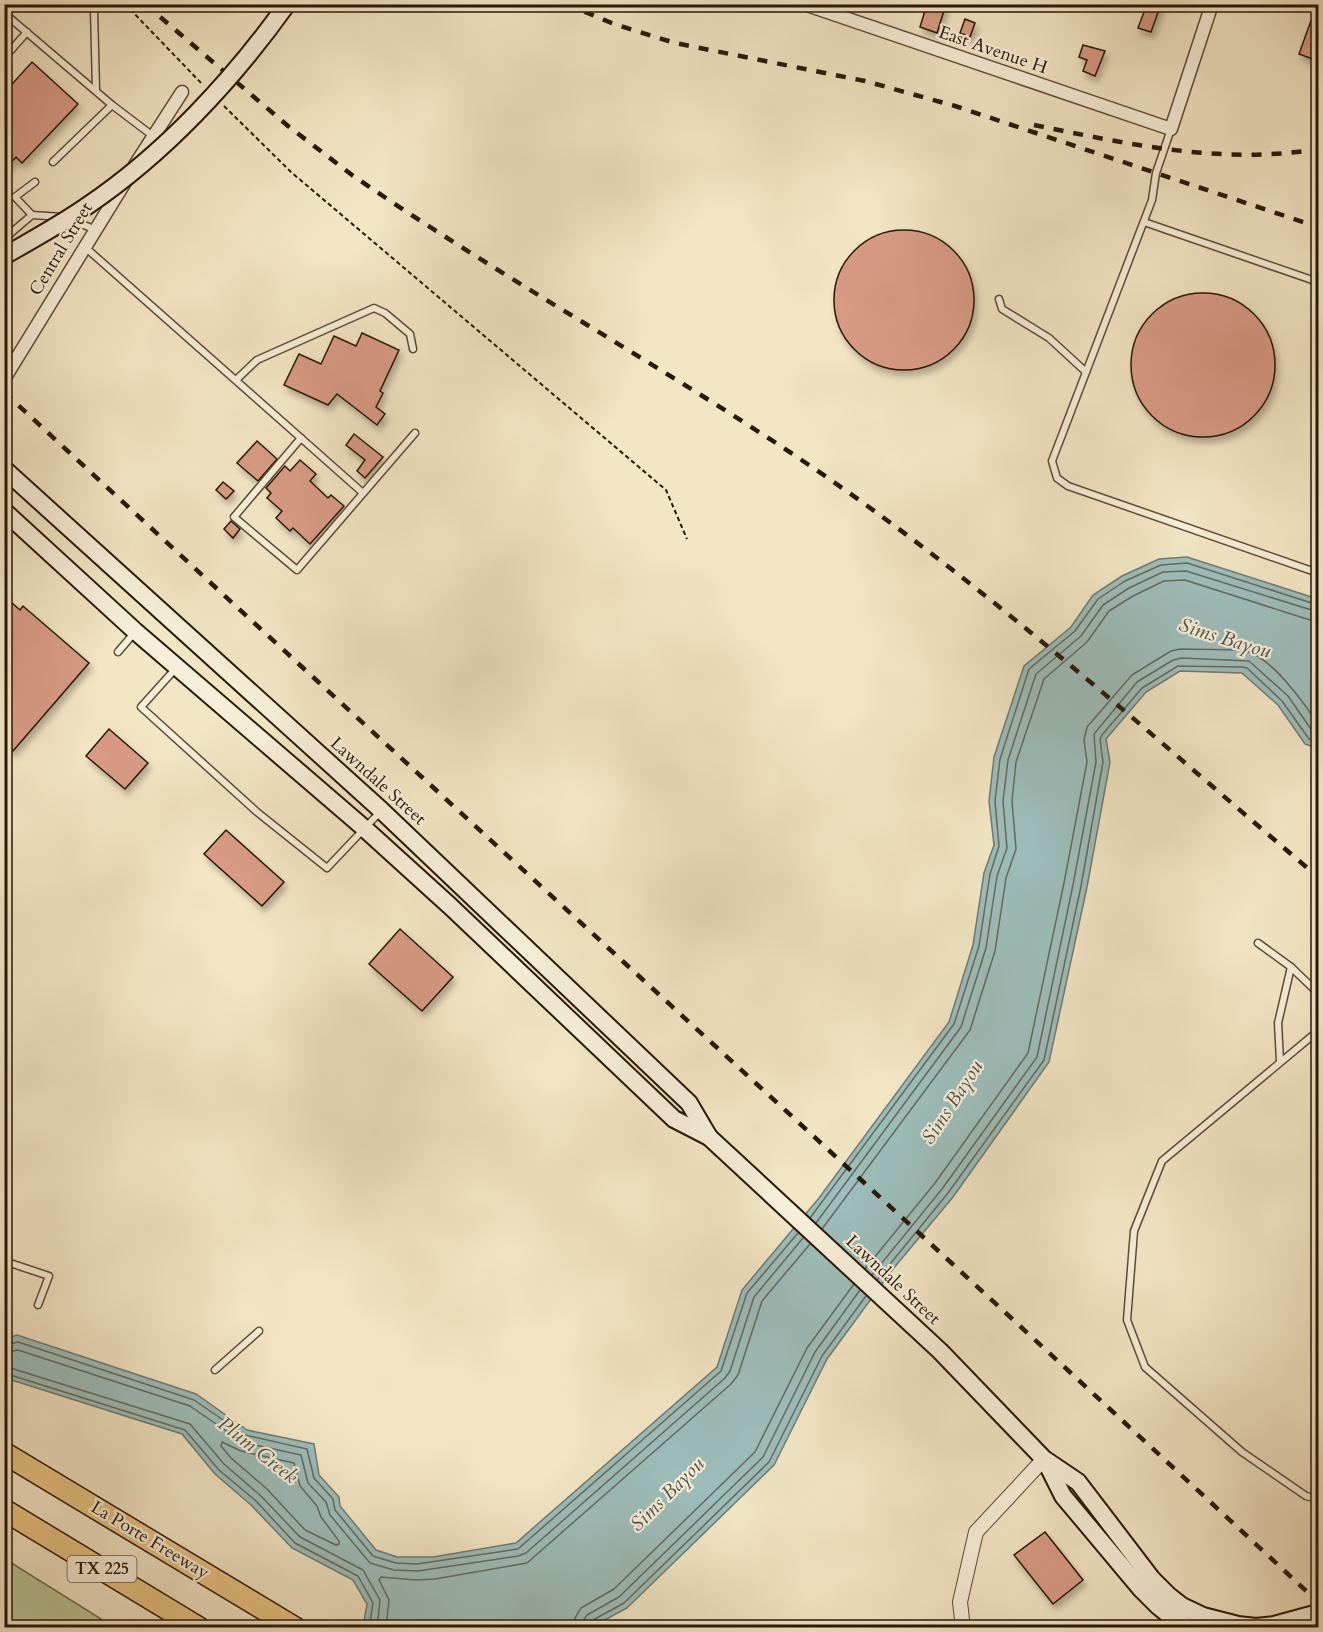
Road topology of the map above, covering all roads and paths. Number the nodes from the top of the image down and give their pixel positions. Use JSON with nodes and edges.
{"nodes":[{"id":1,"x":88,"y":4,"type":"edge"},
{"id":2,"x":125,"y":4,"type":"edge"},
{"id":3,"x":287,"y":4,"type":"edge"},
{"id":4,"x":804,"y":4,"type":"edge"},
{"id":5,"x":1212,"y":4,"type":"edge"},
{"id":6,"x":4,"y":13,"type":"edge"},
{"id":7,"x":27,"y":32,"type":"junction"},
{"id":8,"x":4,"y":58,"type":"edge"},
{"id":9,"x":208,"y":89,"type":"dead end"},
{"id":10,"x":96,"y":90,"type":"junction"},
{"id":11,"x":182,"y":92,"type":"dead end"},
{"id":12,"x":112,"y":105,"type":"junction"},
{"id":13,"x":224,"y":105,"type":"dead end"},
{"id":14,"x":1171,"y":129,"type":"junction"},
{"id":15,"x":153,"y":136,"type":"junction"},
{"id":16,"x":52,"y":162,"type":"dead end"},
{"id":17,"x":35,"y":182,"type":"dead end"},
{"id":18,"x":32,"y":215,"type":"junction"},
{"id":19,"x":1144,"y":222,"type":"junction"},
{"id":20,"x":96,"y":230,"type":"junction"},
{"id":21,"x":4,"y":241,"type":"edge"},
{"id":22,"x":85,"y":247,"type":"junction"},
{"id":23,"x":4,"y":256,"type":"edge"},
{"id":24,"x":1318,"y":282,"type":"edge"},
{"id":25,"x":999,"y":299,"type":"dead end"},
{"id":26,"x":413,"y":349,"type":"dead end"},
{"id":27,"x":1086,"y":372,"type":"junction"},
{"id":28,"x":4,"y":379,"type":"edge"},
{"id":29,"x":236,"y":380,"type":"junction"},
{"id":30,"x":415,"y":433,"type":"dead end"},
{"id":31,"x":301,"y":438,"type":"junction"},
{"id":32,"x":4,"y":469,"type":"edge"},
{"id":33,"x":363,"y":493,"type":"junction"},
{"id":34,"x":4,"y":511,"type":"edge"},
{"id":35,"x":687,"y":539,"type":"dead end"},
{"id":36,"x":1318,"y":573,"type":"edge"},
{"id":37,"x":135,"y":631,"type":"junction"},
{"id":38,"x":118,"y":652,"type":"dead end"},
{"id":39,"x":177,"y":666,"type":"junction"},
{"id":40,"x":381,"y":810,"type":"junction"},
{"id":41,"x":364,"y":828,"type":"junction"},
{"id":42,"x":1258,"y":943,"type":"dead end"},
{"id":43,"x":1291,"y":967,"type":"junction"},
{"id":44,"x":1318,"y":993,"type":"edge"},
{"id":45,"x":1318,"y":1031,"type":"edge"},
{"id":46,"x":1280,"y":1061,"type":"junction"},
{"id":47,"x":709,"y":1137,"type":"junction"},
{"id":48,"x":4,"y":1261,"type":"edge"},
{"id":49,"x":38,"y":1305,"type":"dead end"},
{"id":50,"x":259,"y":1331,"type":"dead end"},
{"id":51,"x":215,"y":1370,"type":"dead end"},
{"id":52,"x":4,"y":1453,"type":"edge"},
{"id":53,"x":1044,"y":1459,"type":"junction"},
{"id":54,"x":1318,"y":1499,"type":"edge"},
{"id":55,"x":4,"y":1510,"type":"edge"},
{"id":56,"x":1318,"y":1613,"type":"edge"},
{"id":57,"x":199,"y":1628,"type":"edge"},
{"id":58,"x":296,"y":1628,"type":"edge"},
{"id":59,"x":963,"y":1628,"type":"edge"},
{"id":60,"x":1191,"y":1628,"type":"edge"}],
"edges":[{"from":1,"to":10,"type":"lane"},
{"from":2,"to":9,"type":"path"},
{"from":3,"to":23,"type":"main road","name":"Central Street","bridge":true},
{"from":4,"to":14,"type":"street","name":"East Avenue H"},
{"from":5,"to":14,"type":"street"},
{"from":6,"to":7,"type":"lane"},
{"from":7,"to":8,"type":"lane"},
{"from":7,"to":10,"type":"lane"},
{"from":10,"to":12,"type":"lane"},
{"from":11,"to":15,"type":"street","name":"Central Street"},
{"from":12,"to":15,"type":"lane"},
{"from":12,"to":16,"type":"lane"},
{"from":13,"to":35,"type":"path"},
{"from":14,"to":19,"type":"lane"},
{"from":15,"to":20,"type":"street","name":"Central Street"},
{"from":17,"to":18,"type":"lane"},
{"from":18,"to":20,"type":"lane"},
{"from":18,"to":21,"type":"lane"},
{"from":19,"to":24,"type":"lane"},
{"from":19,"to":27,"type":"lane"},
{"from":20,"to":22,"type":"street","name":"Central Street"},
{"from":22,"to":28,"type":"street","name":"Central Street"},
{"from":22,"to":29,"type":"lane"},
{"from":25,"to":27,"type":"lane"},
{"from":26,"to":29,"type":"lane"},
{"from":27,"to":36,"type":"lane"},
{"from":29,"to":31,"type":"lane"},
{"from":30,"to":33,"type":"lane"},
{"from":31,"to":33,"type":"lane"},
{"from":31,"to":33,"type":"lane"},
{"from":32,"to":40,"type":"main road","name":"Lawndale Street"},
{"from":34,"to":37,"type":"main road","name":"Lawndale Street"},
{"from":37,"to":38,"type":"lane"},
{"from":37,"to":39,"type":"main road","name":"Lawndale Street"},
{"from":39,"to":41,"type":"main road","name":"Lawndale Street"},
{"from":39,"to":41,"type":"lane"},
{"from":40,"to":41,"type":"lane"},
{"from":40,"to":47,"type":"main road","name":"Lawndale Street"},
{"from":41,"to":47,"type":"main road","name":"Lawndale Street"},
{"from":42,"to":43,"type":"lane"},
{"from":43,"to":44,"type":"lane"},
{"from":43,"to":46,"type":"lane"},
{"from":45,"to":46,"type":"lane"},
{"from":46,"to":54,"type":"lane"},
{"from":47,"to":53,"type":"main road","name":"Lawndale Street"},
{"from":48,"to":49,"type":"lane"},
{"from":50,"to":51,"type":"lane"},
{"from":52,"to":58,"type":"highway","name":"La Porte Freeway","number":"TX 225"},
{"from":53,"to":56,"type":"main road","name":"Lawndale Street"},
{"from":53,"to":59,"type":"street"},
{"from":53,"to":60,"type":"main road","name":"Lawndale Street"},
{"from":55,"to":57,"type":"highway","number":"TX 225"}]}
